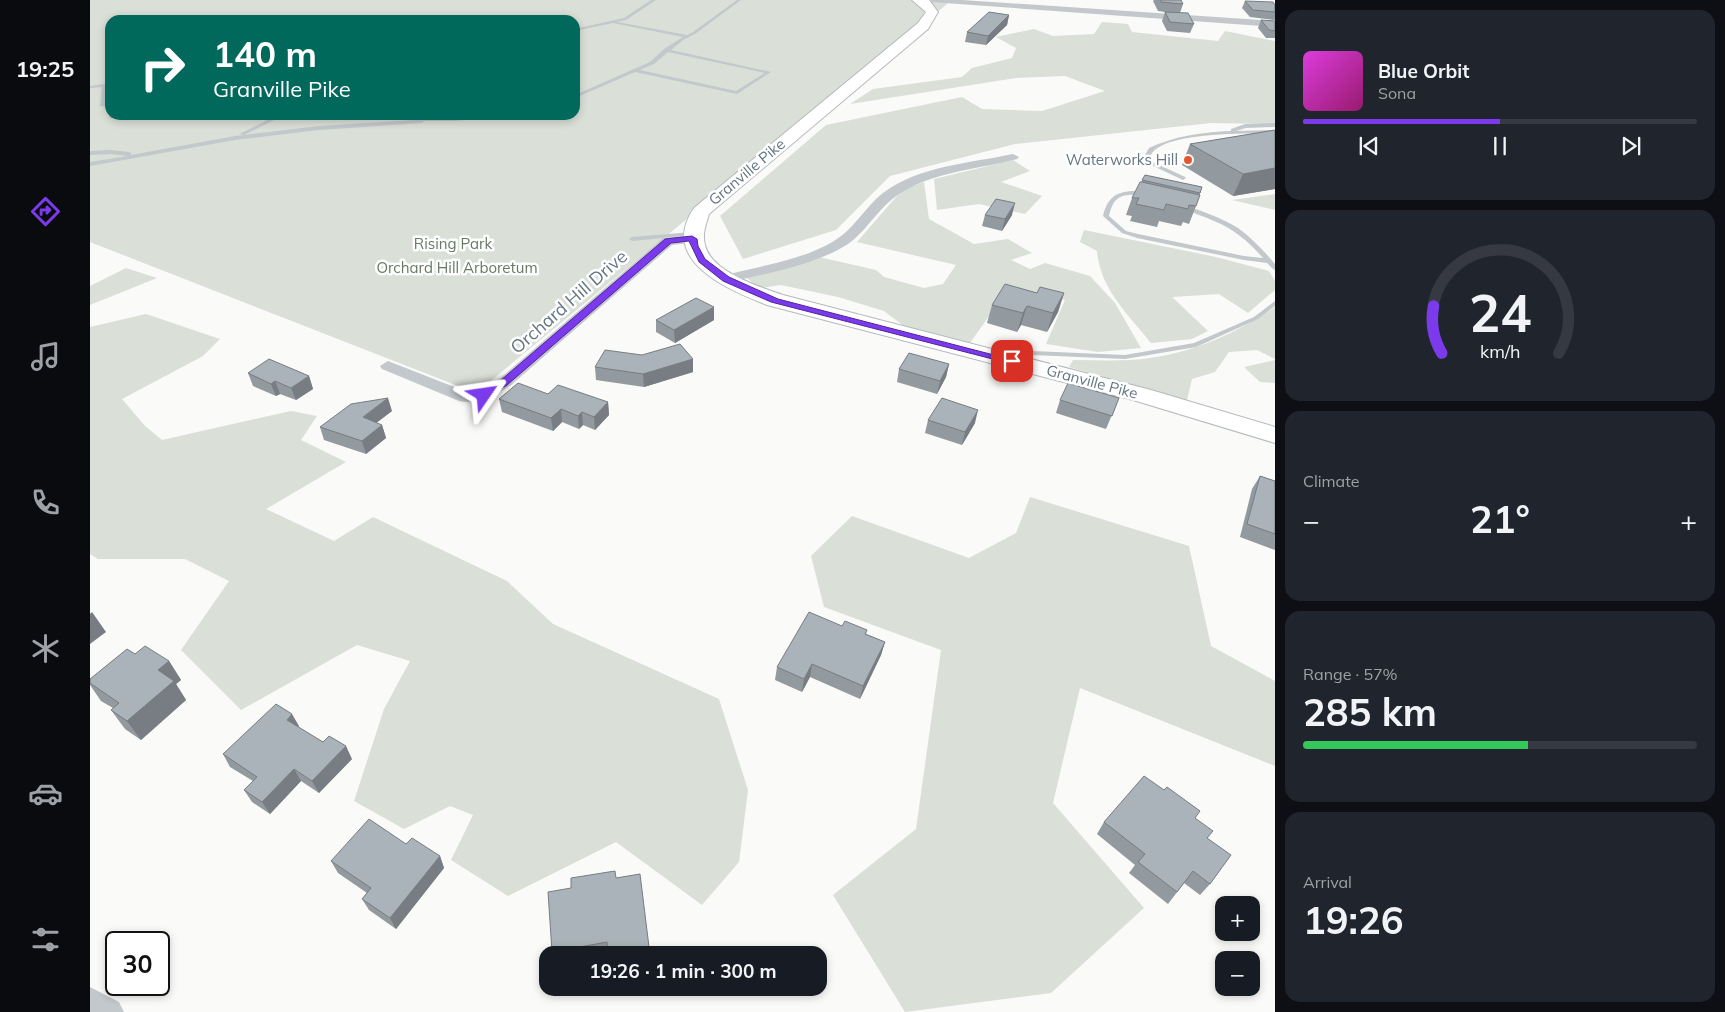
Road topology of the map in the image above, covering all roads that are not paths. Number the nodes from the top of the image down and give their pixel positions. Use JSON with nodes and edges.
{"nodes":[{"id":1,"x":654,"y":0,"type":"edge"},
{"id":2,"x":739,"y":0,"type":"edge"},
{"id":3,"x":918,"y":0,"type":"edge"},
{"id":4,"x":931,"y":0,"type":"edge"},
{"id":5,"x":1029,"y":0,"type":"edge"},
{"id":6,"x":1021,"y":7,"type":"junction"},
{"id":7,"x":615,"y":23,"type":"junction"},
{"id":8,"x":1275,"y":24,"type":"edge"},
{"id":9,"x":580,"y":29,"type":"edge"},
{"id":10,"x":687,"y":36,"type":"junction"},
{"id":11,"x":666,"y":50,"type":"junction"},
{"id":12,"x":637,"y":71,"type":"junction"},
{"id":13,"x":105,"y":85,"type":"edge"},
{"id":14,"x":90,"y":88,"type":"edge"},
{"id":15,"x":105,"y":94,"type":"edge"},
{"id":16,"x":580,"y":95,"type":"edge"},
{"id":17,"x":105,"y":105,"type":"edge"},
{"id":18,"x":272,"y":120,"type":"edge"},
{"id":19,"x":416,"y":120,"type":"edge"},
{"id":20,"x":444,"y":120,"type":"edge"},
{"id":21,"x":422,"y":121,"type":"junction"},
{"id":22,"x":1275,"y":125,"type":"edge"},
{"id":23,"x":1275,"y":132,"type":"edge"},
{"id":24,"x":1231,"y":133,"type":"junction"},
{"id":25,"x":235,"y":138,"type":"junction"},
{"id":26,"x":90,"y":154,"type":"edge"},
{"id":27,"x":134,"y":156,"type":"junction"},
{"id":28,"x":1013,"y":157,"type":"dead end"},
{"id":29,"x":90,"y":164,"type":"edge"},
{"id":30,"x":1183,"y":178,"type":"dead end"},
{"id":31,"x":1155,"y":196,"type":"edge"},
{"id":32,"x":1178,"y":204,"type":"edge"},
{"id":33,"x":692,"y":236,"type":"junction"},
{"id":34,"x":632,"y":240,"type":"dead end"},
{"id":35,"x":1269,"y":261,"type":"junction"},
{"id":36,"x":1275,"y":268,"type":"edge"},
{"id":37,"x":726,"y":279,"type":"junction"},
{"id":38,"x":1275,"y":303,"type":"edge"},
{"id":39,"x":993,"y":356,"type":"junction"},
{"id":40,"x":388,"y":366,"type":"dead end"},
{"id":41,"x":1275,"y":435,"type":"edge"},
{"id":42,"x":90,"y":1002,"type":"edge"},
{"id":43,"x":109,"y":1012,"type":"edge"}],
"edges":[{"from":1,"to":7,"type":"lane"},
{"from":2,"to":10,"type":"lane"},
{"from":3,"to":33,"type":"highway","name":"Granville Pike"},
{"from":4,"to":6,"type":"street"},
{"from":5,"to":6,"type":"street"},
{"from":6,"to":8,"type":"street"},
{"from":7,"to":9,"type":"lane"},
{"from":7,"to":10,"type":"lane"},
{"from":10,"to":11,"type":"lane"},
{"from":11,"to":12,"type":"lane"},
{"from":11,"to":12,"type":"lane"},
{"from":12,"to":16,"type":"lane"},
{"from":13,"to":14,"type":"lane"},
{"from":15,"to":17,"type":"lane"},
{"from":18,"to":25,"type":"lane"},
{"from":19,"to":21,"type":"lane"},
{"from":20,"to":21,"type":"lane"},
{"from":21,"to":25,"type":"lane"},
{"from":22,"to":24,"type":"lane"},
{"from":23,"to":24,"type":"lane"},
{"from":24,"to":30,"type":"lane"},
{"from":25,"to":27,"type":"lane"},
{"from":26,"to":27,"type":"lane"},
{"from":27,"to":29,"type":"lane"},
{"from":28,"to":37,"type":"street"},
{"from":31,"to":35,"type":"lane"},
{"from":32,"to":35,"type":"lane"},
{"from":33,"to":34,"type":"lane"},
{"from":33,"to":37,"type":"highway","name":"Granville Pike"},
{"from":33,"to":40,"type":"street","name":"Orchard Hill Drive"},
{"from":35,"to":36,"type":"lane"},
{"from":37,"to":39,"type":"highway","name":"Granville Pike"},
{"from":38,"to":39,"type":"lane"},
{"from":39,"to":41,"type":"highway","name":"Granville Pike"},
{"from":42,"to":43,"type":"street"}]}
